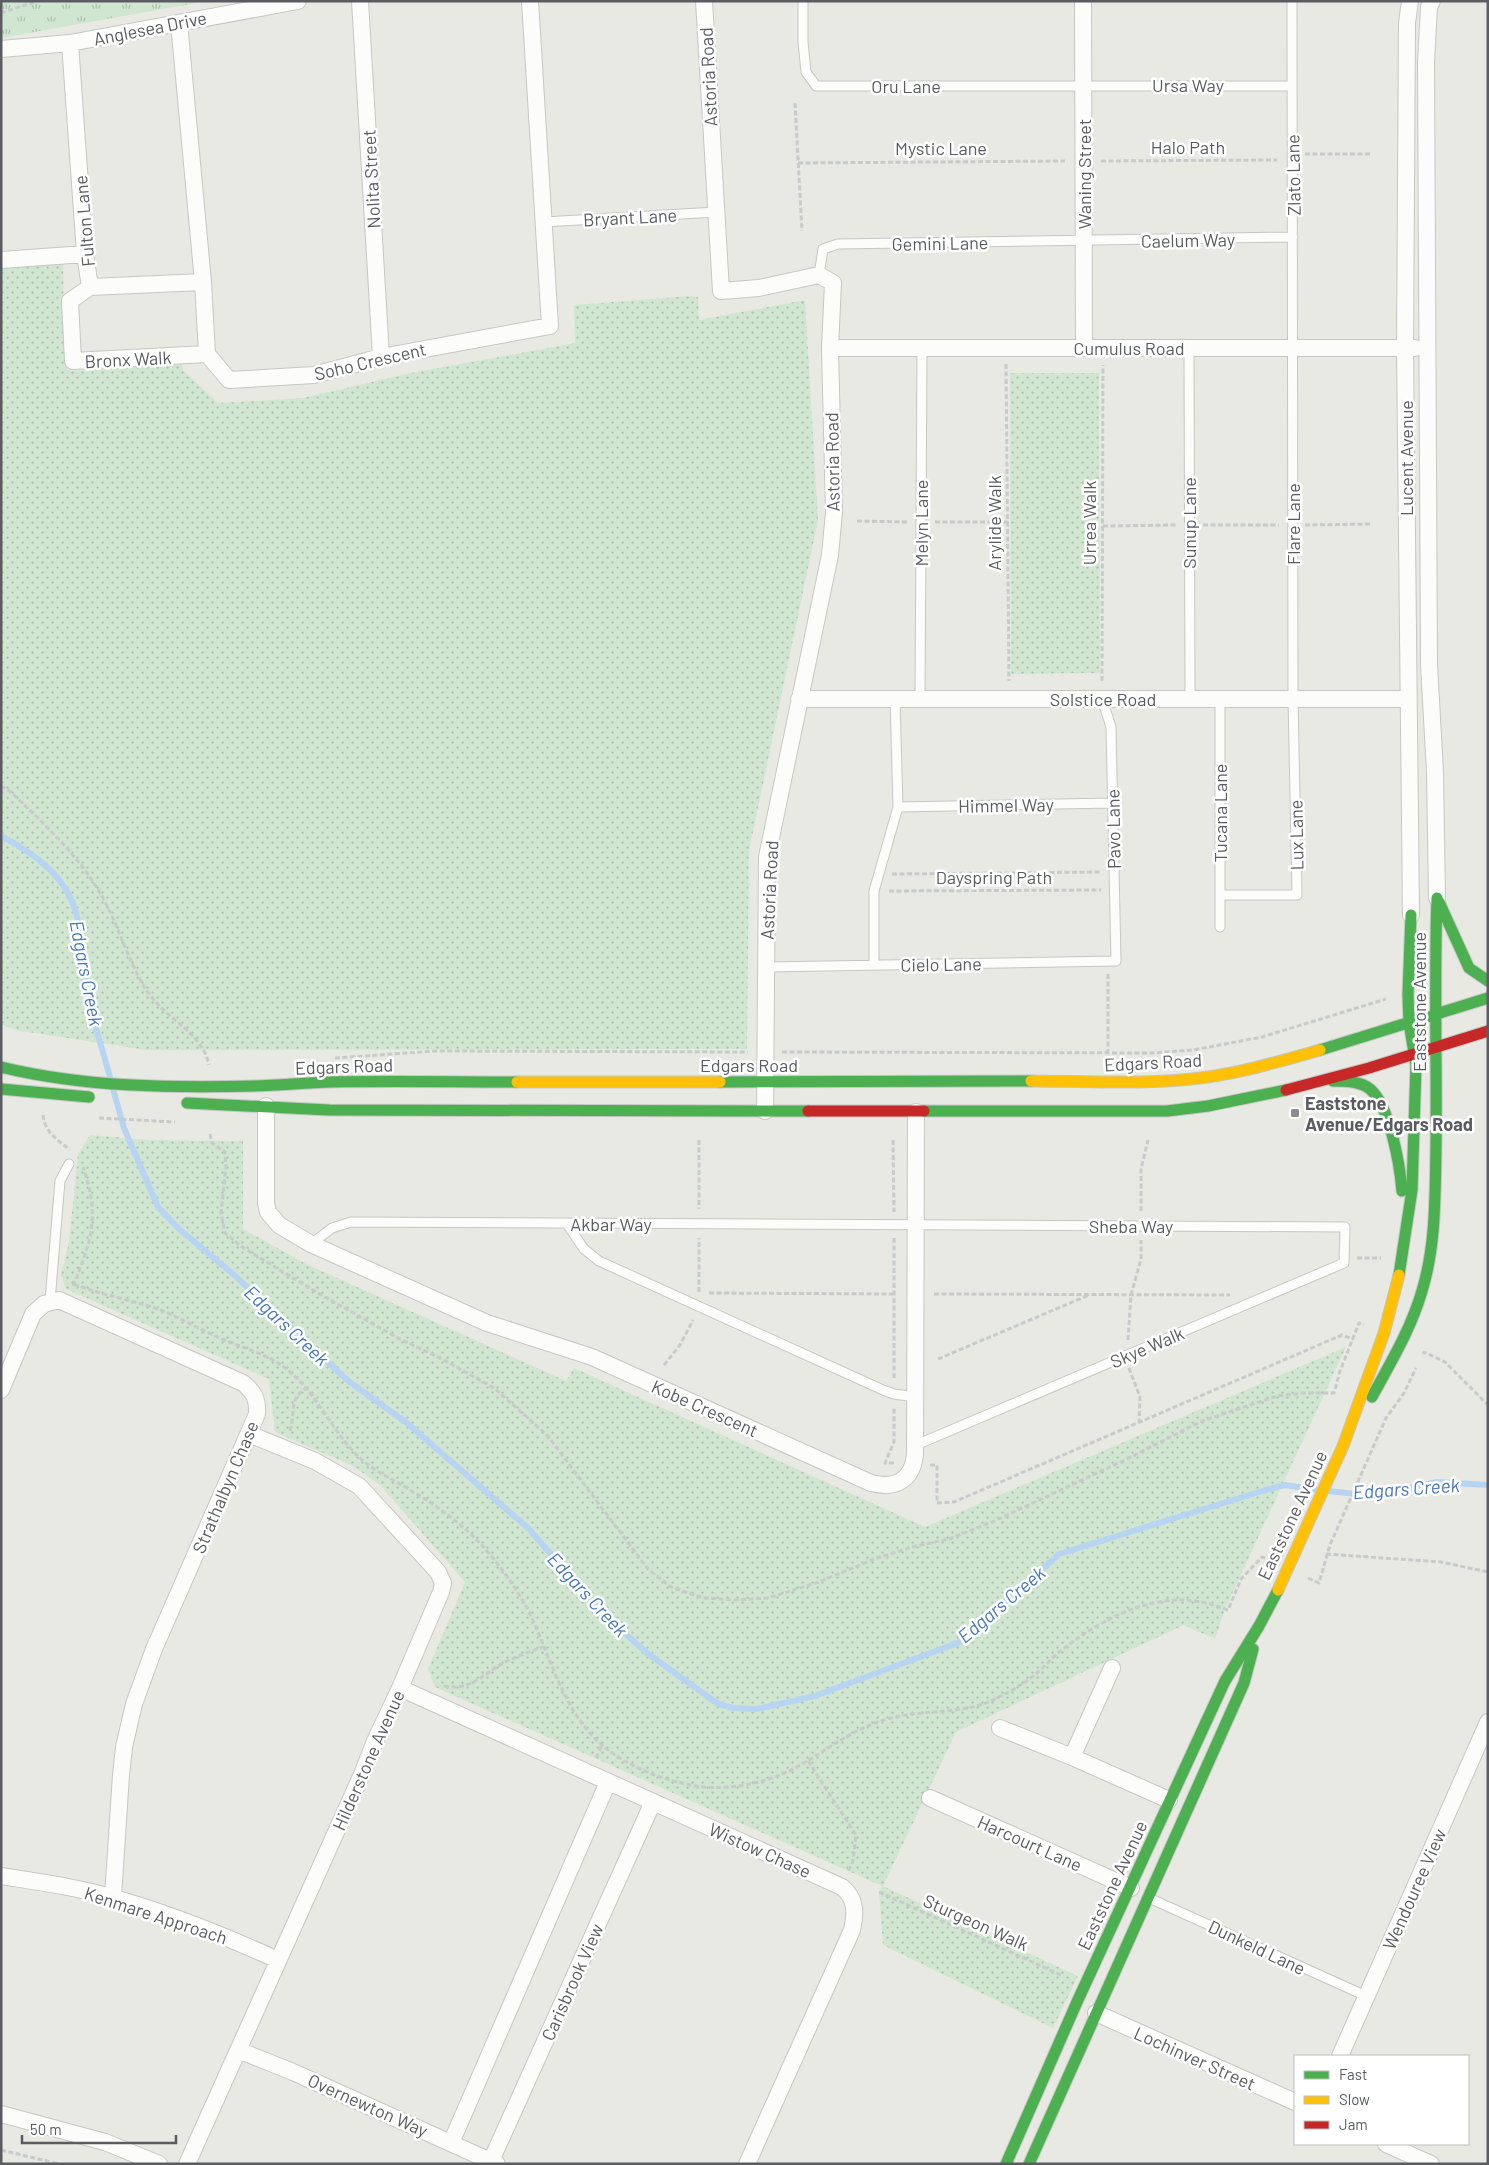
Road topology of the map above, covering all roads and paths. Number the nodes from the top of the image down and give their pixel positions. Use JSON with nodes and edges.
{"nodes":[{"id":1,"x":38,"y":1,"type":"edge"},
{"id":2,"x":298,"y":1,"type":"edge"},
{"id":3,"x":360,"y":1,"type":"edge"},
{"id":4,"x":530,"y":1,"type":"edge"},
{"id":5,"x":704,"y":1,"type":"edge"},
{"id":6,"x":803,"y":1,"type":"edge"},
{"id":7,"x":1083,"y":1,"type":"edge"},
{"id":8,"x":1292,"y":1,"type":"edge"},
{"id":9,"x":1410,"y":1,"type":"edge"},
{"id":10,"x":1432,"y":1,"type":"edge"},
{"id":11,"x":1,"y":13,"type":"edge"},
{"id":12,"x":179,"y":23,"type":"junction"},
{"id":13,"x":70,"y":43,"type":"junction"},
{"id":14,"x":1,"y":49,"type":"edge"},
{"id":15,"x":1083,"y":85,"type":"junction"},
{"id":16,"x":1292,"y":86,"type":"junction"},
{"id":17,"x":795,"y":103,"type":"dead end"},
{"id":18,"x":1370,"y":154,"type":"dead end"},
{"id":19,"x":1292,"y":160,"type":"junction"},
{"id":20,"x":1083,"y":161,"type":"junction"},
{"id":21,"x":798,"y":163,"type":"junction"},
{"id":22,"x":716,"y":212,"type":"junction"},
{"id":23,"x":544,"y":222,"type":"junction"},
{"id":24,"x":802,"y":231,"type":"dead end"},
{"id":25,"x":1293,"y":237,"type":"junction"},
{"id":26,"x":1084,"y":242,"type":"junction"},
{"id":27,"x":85,"y":254,"type":"junction"},
{"id":28,"x":1,"y":260,"type":"edge"},
{"id":29,"x":819,"y":275,"type":"junction"},
{"id":30,"x":203,"y":282,"type":"junction"},
{"id":31,"x":90,"y":287,"type":"junction"},
{"id":32,"x":830,"y":348,"type":"junction"},
{"id":33,"x":922,"y":348,"type":"junction"},
{"id":34,"x":1006,"y":348,"type":"junction"},
{"id":35,"x":1084,"y":348,"type":"junction"},
{"id":36,"x":1103,"y":348,"type":"junction"},
{"id":37,"x":1189,"y":348,"type":"junction"},
{"id":38,"x":1294,"y":348,"type":"junction"},
{"id":39,"x":1405,"y":348,"type":"junction"},
{"id":40,"x":1428,"y":348,"type":"junction"},
{"id":41,"x":207,"y":354,"type":"junction"},
{"id":42,"x":381,"y":357,"type":"junction"},
{"id":43,"x":857,"y":521,"type":"dead end"},
{"id":44,"x":921,"y":522,"type":"junction"},
{"id":45,"x":1008,"y":522,"type":"junction"},
{"id":46,"x":1372,"y":524,"type":"dead end"},
{"id":47,"x":1189,"y":525,"type":"junction"},
{"id":48,"x":1103,"y":526,"type":"junction"},
{"id":49,"x":1293,"y":526,"type":"junction"},
{"id":50,"x":800,"y":699,"type":"junction"},
{"id":51,"x":895,"y":699,"type":"junction"},
{"id":52,"x":920,"y":699,"type":"junction"},
{"id":53,"x":1009,"y":699,"type":"junction"},
{"id":54,"x":1102,"y":699,"type":"junction"},
{"id":55,"x":1190,"y":699,"type":"junction"},
{"id":56,"x":1220,"y":699,"type":"junction"},
{"id":57,"x":1293,"y":699,"type":"junction"},
{"id":58,"x":1408,"y":699,"type":"junction"},
{"id":59,"x":1,"y":786,"type":"edge"},
{"id":60,"x":1113,"y":803,"type":"junction"},
{"id":61,"x":898,"y":807,"type":"junction"},
{"id":62,"x":1114,"y":872,"type":"junction"},
{"id":63,"x":879,"y":874,"type":"junction"},
{"id":64,"x":1114,"y":890,"type":"junction"},
{"id":65,"x":874,"y":891,"type":"junction"},
{"id":66,"x":1220,"y":895,"type":"junction"},
{"id":67,"x":1437,"y":898,"type":"junction"},
{"id":68,"x":1411,"y":915,"type":"joint"},
{"id":69,"x":1220,"y":927,"type":"dead end"},
{"id":70,"x":1112,"y":961,"type":"junction"},
{"id":71,"x":874,"y":965,"type":"junction"},
{"id":72,"x":766,"y":966,"type":"junction"},
{"id":73,"x":1488,"y":981,"type":"edge"},
{"id":74,"x":1408,"y":994,"type":"junction"},
{"id":75,"x":1488,"y":998,"type":"edge"},
{"id":76,"x":1434,"y":1016,"type":"junction"},
{"id":77,"x":1409,"y":1022,"type":"junction"},
{"id":78,"x":1488,"y":1031,"type":"edge"},
{"id":79,"x":766,"y":1046,"type":"junction"},
{"id":80,"x":1437,"y":1047,"type":"junction"},
{"id":81,"x":1108,"y":1053,"type":"junction"},
{"id":82,"x":1415,"y":1055,"type":"junction"},
{"id":83,"x":327,"y":1058,"type":"dead end"},
{"id":84,"x":1,"y":1067,"type":"edge"},
{"id":85,"x":201,"y":1067,"type":"dead end"},
{"id":86,"x":1323,"y":1081,"type":"junction"},
{"id":87,"x":765,"y":1082,"type":"junction"},
{"id":88,"x":1,"y":1088,"type":"edge"},
{"id":89,"x":96,"y":1097,"type":"dead end"},
{"id":90,"x":173,"y":1102,"type":"dead end"},
{"id":91,"x":266,"y":1106,"type":"junction"},
{"id":92,"x":765,"y":1111,"type":"junction"},
{"id":93,"x":916,"y":1112,"type":"junction"},
{"id":94,"x":43,"y":1115,"type":"dead end"},
{"id":95,"x":94,"y":1117,"type":"dead end"},
{"id":96,"x":181,"y":1123,"type":"dead end"},
{"id":97,"x":1148,"y":1140,"type":"dead end"},
{"id":98,"x":73,"y":1153,"type":"dead end"},
{"id":99,"x":81,"y":1163,"type":"dead end"},
{"id":100,"x":69,"y":1164,"type":"dead end"},
{"id":101,"x":567,"y":1224,"type":"junction"},
{"id":102,"x":917,"y":1224,"type":"junction"},
{"id":103,"x":1141,"y":1226,"type":"junction"},
{"id":104,"x":1406,"y":1242,"type":"junction"},
{"id":105,"x":311,"y":1244,"type":"junction"},
{"id":106,"x":1344,"y":1258,"type":"junction"},
{"id":107,"x":1381,"y":1258,"type":"dead end"},
{"id":108,"x":1092,"y":1294,"type":"dead end"},
{"id":109,"x":50,"y":1301,"type":"junction"},
{"id":110,"x":699,"y":1306,"type":"junction"},
{"id":111,"x":1353,"y":1339,"type":"dead end"},
{"id":112,"x":1128,"y":1355,"type":"junction"},
{"id":113,"x":1421,"y":1358,"type":"dead end"},
{"id":114,"x":938,"y":1359,"type":"dead end"},
{"id":115,"x":664,"y":1365,"type":"dead end"},
{"id":116,"x":1417,"y":1365,"type":"dead end"},
{"id":117,"x":306,"y":1388,"type":"junction"},
{"id":118,"x":1,"y":1390,"type":"edge"},
{"id":119,"x":1334,"y":1393,"type":"dead end"},
{"id":120,"x":916,"y":1397,"type":"junction"},
{"id":121,"x":1488,"y":1405,"type":"edge"},
{"id":122,"x":1139,"y":1423,"type":"dead end"},
{"id":123,"x":249,"y":1434,"type":"junction"},
{"id":124,"x":916,"y":1445,"type":"junction"},
{"id":125,"x":1343,"y":1446,"type":"junction"},
{"id":126,"x":283,"y":1449,"type":"junction"},
{"id":127,"x":1326,"y":1554,"type":"junction"},
{"id":128,"x":1288,"y":1569,"type":"junction"},
{"id":129,"x":1488,"y":1572,"type":"edge"},
{"id":130,"x":1260,"y":1626,"type":"junction"},
{"id":131,"x":543,"y":1647,"type":"junction"},
{"id":132,"x":1112,"y":1668,"type":"dead end"},
{"id":133,"x":400,"y":1688,"type":"junction"},
{"id":134,"x":425,"y":1700,"type":"junction"},
{"id":135,"x":1488,"y":1722,"type":"edge"},
{"id":136,"x":1000,"y":1728,"type":"dead end"},
{"id":137,"x":1072,"y":1757,"type":"junction"},
{"id":138,"x":808,"y":1761,"type":"junction"},
{"id":139,"x":608,"y":1782,"type":"junction"},
{"id":140,"x":930,"y":1798,"type":"dead end"},
{"id":141,"x":1169,"y":1800,"type":"junction"},
{"id":142,"x":652,"y":1802,"type":"junction"},
{"id":143,"x":1,"y":1876,"type":"edge"},
{"id":144,"x":842,"y":1887,"type":"junction"},
{"id":145,"x":1131,"y":1888,"type":"junction"},
{"id":146,"x":879,"y":1892,"type":"dead end"},
{"id":147,"x":113,"y":1897,"type":"junction"},
{"id":148,"x":1149,"y":1898,"type":"junction"},
{"id":149,"x":278,"y":1960,"type":"junction"},
{"id":150,"x":1063,"y":1976,"type":"dead end"},
{"id":151,"x":1366,"y":1996,"type":"junction"},
{"id":152,"x":1077,"y":2002,"type":"junction"},
{"id":153,"x":1096,"y":2012,"type":"junction"},
{"id":154,"x":238,"y":2050,"type":"junction"},
{"id":155,"x":1340,"y":2055,"type":"edge"},
{"id":156,"x":1294,"y":2102,"type":"edge"},
{"id":157,"x":1,"y":2114,"type":"edge"},
{"id":158,"x":451,"y":2143,"type":"junction"},
{"id":159,"x":1388,"y":2145,"type":"edge"},
{"id":160,"x":1,"y":2150,"type":"edge"},
{"id":161,"x":472,"y":2159,"type":"edge"},
{"id":162,"x":494,"y":2162,"type":"edge"},
{"id":163,"x":58,"y":2164,"type":"edge"},
{"id":164,"x":159,"y":2164,"type":"edge"},
{"id":165,"x":187,"y":2164,"type":"edge"},
{"id":166,"x":747,"y":2164,"type":"edge"},
{"id":167,"x":1006,"y":2164,"type":"edge"},
{"id":168,"x":1029,"y":2164,"type":"edge"},
{"id":169,"x":1431,"y":2164,"type":"edge"}],
"edges":[{"from":1,"to":11,"type":"path"},
{"from":2,"to":12,"type":"street","name":"Anglesea Drive"},
{"from":3,"to":42,"type":"street","name":"Nolita Street"},
{"from":4,"to":23,"type":"street","name":"Soho Crescent"},
{"from":5,"to":22,"type":"street","name":"Astoria Road"},
{"from":6,"to":15,"type":"lane","name":"Oru Lane"},
{"from":7,"to":15,"type":"street","name":"Waning Street"},
{"from":8,"to":16,"type":"lane","name":"Zlato Lane"},
{"from":9,"to":39,"type":"street","name":"Lucent Avenue"},
{"from":10,"to":40,"type":"street","name":"Lucent Avenue"},
{"from":12,"to":13,"type":"street","name":"Anglesea Drive"},
{"from":12,"to":30,"type":"street"},
{"from":13,"to":14,"type":"street","name":"Anglesea Drive"},
{"from":13,"to":27,"type":"street","name":"Fulton Lane"},
{"from":15,"to":16,"type":"lane","name":"Ursa Way"},
{"from":15,"to":20,"type":"street","name":"Waning Street"},
{"from":16,"to":19,"type":"lane","name":"Zlato Lane"},
{"from":17,"to":21,"type":"path"},
{"from":18,"to":19,"type":"path","name":"Halo Path"},
{"from":19,"to":20,"type":"path","name":"Halo Path"},
{"from":19,"to":25,"type":"lane","name":"Zlato Lane"},
{"from":20,"to":21,"type":"path","name":"Mystic Lane"},
{"from":20,"to":26,"type":"street","name":"Waning Street"},
{"from":21,"to":24,"type":"path"},
{"from":22,"to":23,"type":"lane","name":"Bryant Lane"},
{"from":22,"to":29,"type":"street","name":"Astoria Road"},
{"from":23,"to":42,"type":"street","name":"Soho Crescent"},
{"from":25,"to":26,"type":"lane","name":"Caelum Way"},
{"from":25,"to":38,"type":"lane","name":"Zlato Lane"},
{"from":26,"to":29,"type":"lane","name":"Gemini Lane"},
{"from":26,"to":35,"type":"street","name":"Waning Street"},
{"from":27,"to":28,"type":"street"},
{"from":27,"to":31,"type":"street","name":"Fulton Lane"},
{"from":29,"to":32,"type":"street","name":"Astoria Road"},
{"from":30,"to":31,"type":"street","name":"Fulton Lane"},
{"from":30,"to":41,"type":"street"},
{"from":31,"to":41,"type":"street","name":"Bronx Walk"},
{"from":32,"to":33,"type":"street","name":"Cumulus Road"},
{"from":32,"to":50,"type":"street","name":"Astoria Road"},
{"from":33,"to":34,"type":"street","name":"Cumulus Road"},
{"from":33,"to":44,"type":"lane","name":"Melyn Lane"},
{"from":34,"to":35,"type":"street","name":"Cumulus Road"},
{"from":34,"to":45,"type":"path","name":"Arylide Walk"},
{"from":35,"to":36,"type":"street","name":"Cumulus Road"},
{"from":36,"to":37,"type":"street","name":"Cumulus Road"},
{"from":36,"to":48,"type":"path","name":"Urrea Walk"},
{"from":37,"to":38,"type":"street","name":"Cumulus Road"},
{"from":37,"to":47,"type":"lane","name":"Sunup Lane"},
{"from":38,"to":39,"type":"street","name":"Cumulus Road"},
{"from":38,"to":49,"type":"lane","name":"Flare Lane"},
{"from":39,"to":40,"type":"street","name":"Cumulus Road"},
{"from":39,"to":58,"type":"street","name":"Lucent Avenue"},
{"from":40,"to":67,"type":"street","name":"Lucent Avenue"},
{"from":41,"to":42,"type":"street","name":"Soho Crescent"},
{"from":43,"to":44,"type":"path"},
{"from":44,"to":45,"type":"path"},
{"from":44,"to":52,"type":"lane","name":"Melyn Lane"},
{"from":45,"to":53,"type":"path","name":"Arylide Walk"},
{"from":46,"to":49,"type":"path"},
{"from":47,"to":48,"type":"path"},
{"from":47,"to":49,"type":"path"},
{"from":47,"to":55,"type":"lane","name":"Sunup Lane"},
{"from":48,"to":54,"type":"path","name":"Urrea Walk"},
{"from":49,"to":57,"type":"lane","name":"Flare Lane"},
{"from":50,"to":51,"type":"street","name":"Solstice Road"},
{"from":50,"to":72,"type":"street","name":"Astoria Road"},
{"from":51,"to":52,"type":"street","name":"Solstice Road"},
{"from":51,"to":61,"type":"lane"},
{"from":52,"to":53,"type":"street","name":"Solstice Road"},
{"from":53,"to":54,"type":"street","name":"Solstice Road"},
{"from":54,"to":55,"type":"street","name":"Solstice Road"},
{"from":54,"to":60,"type":"lane","name":"Pavo Lane"},
{"from":55,"to":56,"type":"street","name":"Solstice Road"},
{"from":56,"to":57,"type":"street","name":"Solstice Road"},
{"from":56,"to":66,"type":"lane","name":"Tucana Lane"},
{"from":57,"to":58,"type":"street","name":"Solstice Road"},
{"from":57,"to":66,"type":"lane","name":"Lux Lane"},
{"from":58,"to":68,"type":"street","name":"Lucent Avenue"},
{"from":59,"to":85,"type":"path"},
{"from":60,"to":61,"type":"lane","name":"Himmel Way"},
{"from":60,"to":62,"type":"lane","name":"Pavo Lane"},
{"from":61,"to":63,"type":"lane"},
{"from":62,"to":63,"type":"path","name":"Dayspring Path"},
{"from":62,"to":64,"type":"lane","name":"Pavo Lane"},
{"from":63,"to":65,"type":"lane"},
{"from":64,"to":65,"type":"path","name":"Dayspring Path"},
{"from":64,"to":70,"type":"lane","name":"Pavo Lane"},
{"from":65,"to":71,"type":"lane"},
{"from":66,"to":69,"type":"lane","name":"Tucana Lane"},
{"from":67,"to":73,"type":"main road"},
{"from":67,"to":76,"type":"main road","name":"Eaststone Avenue"},
{"from":68,"to":74,"type":"main road","name":"Eaststone Avenue"},
{"from":70,"to":71,"type":"lane","name":"Cielo Lane"},
{"from":70,"to":81,"type":"path"},
{"from":71,"to":72,"type":"lane","name":"Cielo Lane"},
{"from":72,"to":79,"type":"street","name":"Astoria Road"},
{"from":74,"to":77,"type":"main road","name":"Eaststone Avenue"},
{"from":74,"to":81,"type":"path"},
{"from":75,"to":76,"type":"main road","name":"Edgars Road"},
{"from":76,"to":77,"type":"main road","name":"Edgars Road"},
{"from":76,"to":80,"type":"main road","name":"Eaststone Avenue"},
{"from":77,"to":82,"type":"main road","name":"Eaststone Avenue"},
{"from":77,"to":87,"type":"main road","name":"Edgars Road"},
{"from":78,"to":80,"type":"main road"},
{"from":79,"to":81,"type":"path"},
{"from":79,"to":83,"type":"path"},
{"from":79,"to":87,"type":"street","name":"Astoria Road"},
{"from":80,"to":82,"type":"main road"},
{"from":80,"to":125,"type":"main road","name":"Eaststone Avenue"},
{"from":82,"to":86,"type":"main road"},
{"from":82,"to":104,"type":"main road","name":"Eaststone Avenue"},
{"from":84,"to":87,"type":"main road","name":"Edgars Road"},
{"from":86,"to":93,"type":"main road"},
{"from":86,"to":104,"type":"main road"},
{"from":87,"to":92,"type":"street","name":"Astoria Road"},
{"from":88,"to":89,"type":"main road"},
{"from":90,"to":91,"type":"main road"},
{"from":91,"to":92,"type":"main road"},
{"from":91,"to":105,"type":"street","name":"Kobe Crescent"},
{"from":92,"to":93,"type":"main road"},
{"from":93,"to":102,"type":"street","name":"Kobe Crescent"},
{"from":94,"to":98,"type":"path"},
{"from":95,"to":96,"type":"path"},
{"from":97,"to":103,"type":"path"},
{"from":99,"to":117,"type":"path"},
{"from":100,"to":109,"type":"lane"},
{"from":101,"to":102,"type":"lane","name":"Akbar Way"},
{"from":101,"to":105,"type":"lane","name":"Akbar Way"},
{"from":101,"to":110,"type":"lane"},
{"from":102,"to":103,"type":"lane","name":"Sheba Way"},
{"from":102,"to":120,"type":"street","name":"Kobe Crescent"},
{"from":103,"to":106,"type":"lane","name":"Sheba Way"},
{"from":103,"to":112,"type":"path"},
{"from":104,"to":125,"type":"main road","name":"Eaststone Avenue"},
{"from":105,"to":124,"type":"street","name":"Kobe Crescent"},
{"from":106,"to":107,"type":"path"},
{"from":106,"to":112,"type":"lane","name":"Skye Walk"},
{"from":108,"to":114,"type":"path"},
{"from":109,"to":118,"type":"street"},
{"from":109,"to":123,"type":"street","name":"Strathalbyn Chase"},
{"from":110,"to":115,"type":"path"},
{"from":110,"to":120,"type":"lane"},
{"from":111,"to":119,"type":"path"},
{"from":112,"to":122,"type":"path"},
{"from":112,"to":124,"type":"lane","name":"Skye Walk"},
{"from":113,"to":121,"type":"path"},
{"from":116,"to":127,"type":"path"},
{"from":117,"to":126,"type":"path"},
{"from":117,"to":131,"type":"path"},
{"from":120,"to":124,"type":"street","name":"Kobe Crescent"},
{"from":123,"to":126,"type":"street","name":"Hilderstone Avenue"},
{"from":123,"to":147,"type":"street","name":"Strathalbyn Chase"},
{"from":125,"to":128,"type":"main road","name":"Eaststone Avenue"},
{"from":126,"to":133,"type":"street","name":"Hilderstone Avenue"},
{"from":127,"to":128,"type":"path"},
{"from":127,"to":129,"type":"path"},
{"from":128,"to":130,"type":"main road","name":"Eaststone Avenue"},
{"from":128,"to":138,"type":"path"},
{"from":130,"to":141,"type":"main road","name":"Eaststone Avenue"},
{"from":130,"to":148,"type":"main road","name":"Eaststone Avenue"},
{"from":131,"to":134,"type":"path"},
{"from":131,"to":138,"type":"path"},
{"from":132,"to":137,"type":"street"},
{"from":133,"to":134,"type":"street","name":"Wistow Chase"},
{"from":133,"to":149,"type":"street","name":"Hilderstone Avenue"},
{"from":134,"to":139,"type":"street","name":"Wistow Chase"},
{"from":135,"to":151,"type":"street","name":"Wendouree View"},
{"from":136,"to":137,"type":"street"},
{"from":137,"to":141,"type":"street"},
{"from":138,"to":144,"type":"path"},
{"from":139,"to":142,"type":"street","name":"Wistow Chase"},
{"from":139,"to":158,"type":"street"},
{"from":140,"to":145,"type":"street","name":"Harcourt Lane"},
{"from":141,"to":145,"type":"main road","name":"Eaststone Avenue"},
{"from":142,"to":144,"type":"street","name":"Wistow Chase"},
{"from":142,"to":162,"type":"street","name":"Carisbrook View"},
{"from":143,"to":147,"type":"street","name":"Kenmare Approach"},
{"from":144,"to":166,"type":"street"},
{"from":145,"to":148,"type":"main road"},
{"from":145,"to":152,"type":"main road","name":"Eaststone Avenue"},
{"from":146,"to":150,"type":"path","name":"Sturgeon Walk"},
{"from":147,"to":149,"type":"street","name":"Kenmare Approach"},
{"from":148,"to":151,"type":"lane","name":"Dunkeld Lane"},
{"from":148,"to":153,"type":"main road","name":"Eaststone Avenue"},
{"from":149,"to":154,"type":"street","name":"Hilderstone Avenue"},
{"from":151,"to":155,"type":"street","name":"Wendouree View"},
{"from":152,"to":153,"type":"main road"},
{"from":152,"to":167,"type":"main road","name":"Eaststone Avenue"},
{"from":153,"to":156,"type":"street","name":"Lochinver Street"},
{"from":153,"to":168,"type":"main road","name":"Eaststone Avenue"},
{"from":154,"to":158,"type":"street","name":"Overnewton Way"},
{"from":154,"to":165,"type":"street","name":"Hilderstone Avenue"},
{"from":157,"to":164,"type":"street"},
{"from":158,"to":161,"type":"street","name":"Overnewton Way"},
{"from":159,"to":169,"type":"street"},
{"from":160,"to":163,"type":"path"},
{"from":161,"to":162,"type":"street","name":"Overnewton Way"}]}
